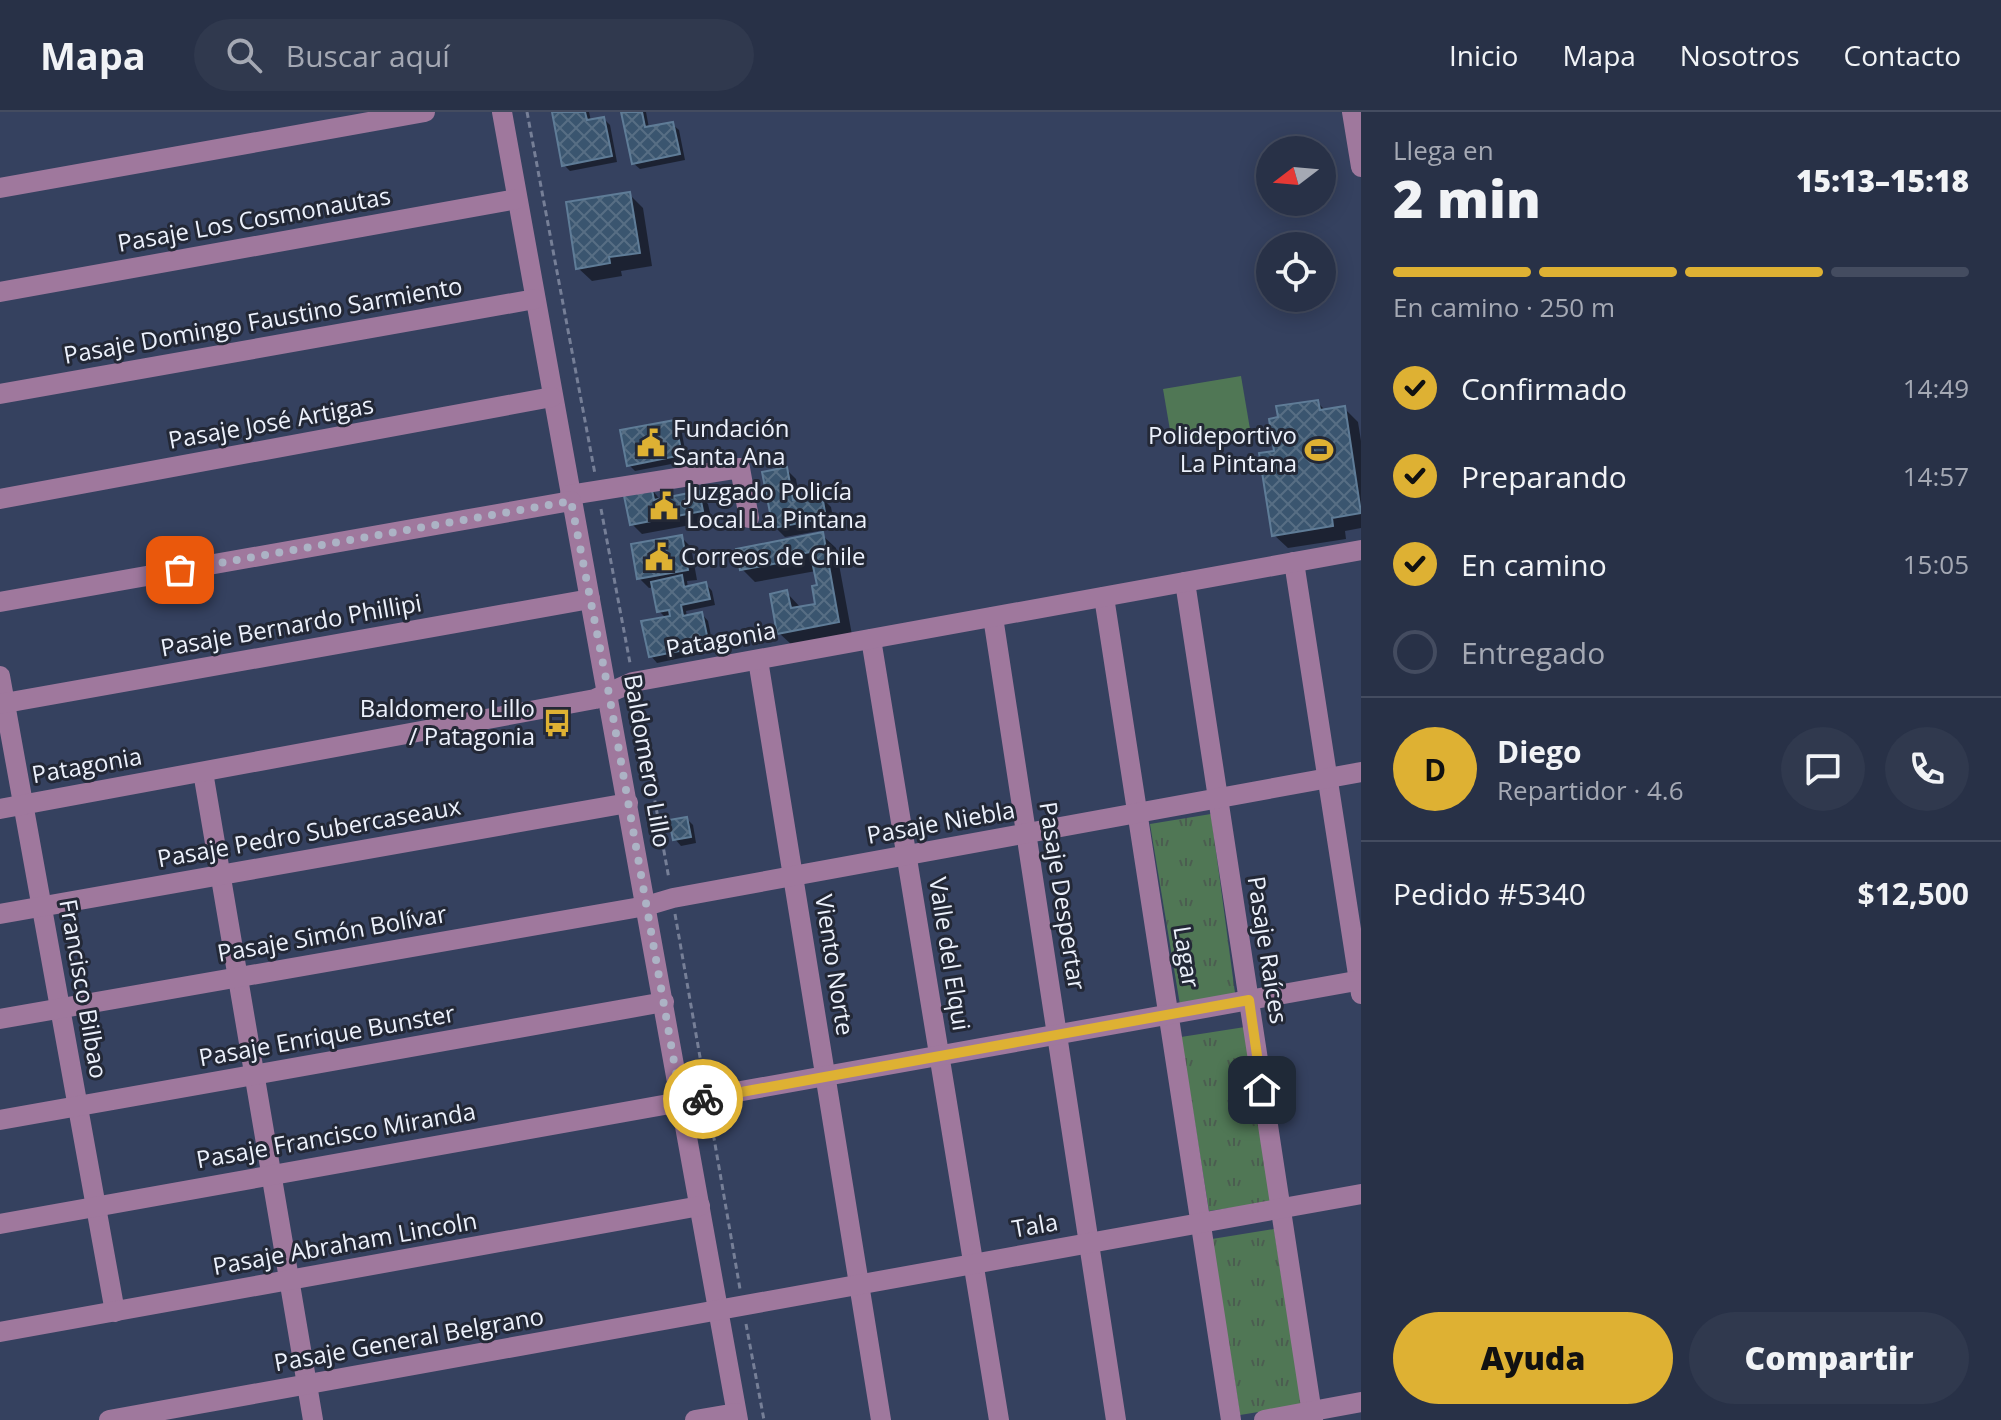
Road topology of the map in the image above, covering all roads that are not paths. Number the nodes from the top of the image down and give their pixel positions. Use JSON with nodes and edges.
{"nodes":[{"id":1,"x":425,"y":112,"type":"edge"},
{"id":2,"x":502,"y":112,"type":"edge"},
{"id":3,"x":1352,"y":112,"type":"edge"},
{"id":4,"x":1361,"y":167,"type":"edge"},
{"id":5,"x":0,"y":188,"type":"edge"},
{"id":6,"x":517,"y":199,"type":"junction"},
{"id":7,"x":0,"y":292,"type":"edge"},
{"id":8,"x":535,"y":299,"type":"junction"},
{"id":9,"x":0,"y":394,"type":"edge"},
{"id":10,"x":552,"y":397,"type":"junction"},
{"id":11,"x":571,"y":498,"type":"junction"},
{"id":12,"x":0,"y":499,"type":"edge"},
{"id":13,"x":749,"y":518,"type":"dead end"},
{"id":14,"x":1361,"y":550,"type":"edge"},
{"id":15,"x":1294,"y":562,"type":"junction"},
{"id":16,"x":1185,"y":582,"type":"junction"},
{"id":17,"x":1104,"y":597,"type":"junction"},
{"id":18,"x":590,"y":599,"type":"junction"},
{"id":19,"x":0,"y":602,"type":"edge"},
{"id":20,"x":993,"y":617,"type":"junction"},
{"id":21,"x":871,"y":639,"type":"junction"},
{"id":22,"x":758,"y":660,"type":"junction"},
{"id":23,"x":0,"y":676,"type":"edge"},
{"id":24,"x":609,"y":694,"type":"junction"},
{"id":25,"x":2,"y":703,"type":"edge"},
{"id":26,"x":203,"y":772,"type":"junction"},
{"id":27,"x":1361,"y":772,"type":"edge"},
{"id":28,"x":1328,"y":778,"type":"junction"},
{"id":29,"x":1218,"y":798,"type":"junction"},
{"id":30,"x":628,"y":803,"type":"junction"},
{"id":31,"x":23,"y":804,"type":"junction"},
{"id":32,"x":0,"y":809,"type":"edge"},
{"id":33,"x":1137,"y":813,"type":"junction"},
{"id":34,"x":1027,"y":833,"type":"junction"},
{"id":35,"x":906,"y":855,"type":"junction"},
{"id":36,"x":222,"y":874,"type":"junction"},
{"id":37,"x":793,"y":876,"type":"junction"},
{"id":38,"x":673,"y":898,"type":"joint"},
{"id":39,"x":42,"y":906,"type":"junction"},
{"id":40,"x":646,"y":906,"type":"junction"},
{"id":41,"x":0,"y":914,"type":"edge"},
{"id":42,"x":239,"y":977,"type":"junction"},
{"id":43,"x":1360,"y":985,"type":"edge"},
{"id":44,"x":1249,"y":1000,"type":"junction"},
{"id":45,"x":664,"y":1002,"type":"junction"},
{"id":46,"x":60,"y":1009,"type":"junction"},
{"id":47,"x":1168,"y":1015,"type":"junction"},
{"id":48,"x":0,"y":1019,"type":"edge"},
{"id":49,"x":1057,"y":1035,"type":"junction"},
{"id":50,"x":940,"y":1057,"type":"junction"},
{"id":51,"x":255,"y":1075,"type":"junction"},
{"id":52,"x":826,"y":1078,"type":"junction"},
{"id":53,"x":681,"y":1101,"type":"junction"},
{"id":54,"x":78,"y":1106,"type":"junction"},
{"id":55,"x":0,"y":1120,"type":"edge"},
{"id":56,"x":272,"y":1174,"type":"junction"},
{"id":57,"x":1361,"y":1194,"type":"edge"},
{"id":58,"x":700,"y":1206,"type":"junction"},
{"id":59,"x":96,"y":1207,"type":"junction"},
{"id":60,"x":1281,"y":1209,"type":"junction"},
{"id":61,"x":1201,"y":1223,"type":"junction"},
{"id":62,"x":0,"y":1224,"type":"edge"},
{"id":63,"x":1089,"y":1243,"type":"junction"},
{"id":64,"x":974,"y":1263,"type":"junction"},
{"id":65,"x":290,"y":1280,"type":"junction"},
{"id":66,"x":859,"y":1284,"type":"junction"},
{"id":67,"x":718,"y":1309,"type":"junction"},
{"id":68,"x":115,"y":1312,"type":"junction"},
{"id":69,"x":0,"y":1332,"type":"edge"},
{"id":70,"x":308,"y":1385,"type":"junction"},
{"id":71,"x":1361,"y":1402,"type":"edge"},
{"id":72,"x":737,"y":1416,"type":"edge"},
{"id":73,"x":1312,"y":1416,"type":"edge"},
{"id":74,"x":109,"y":1420,"type":"edge"},
{"id":75,"x":313,"y":1420,"type":"edge"},
{"id":76,"x":695,"y":1420,"type":"edge"},
{"id":77,"x":881,"y":1420,"type":"edge"},
{"id":78,"x":999,"y":1420,"type":"edge"},
{"id":79,"x":1116,"y":1420,"type":"edge"},
{"id":80,"x":1231,"y":1420,"type":"edge"},
{"id":81,"x":1264,"y":1420,"type":"edge"}],
"edges":[{"from":1,"to":5,"type":"street"},
{"from":2,"to":6,"type":"street","name":"Baldomero Lillo"},
{"from":3,"to":4,"type":"street"},
{"from":6,"to":7,"type":"street","name":"Pasaje Los Cosmonautas"},
{"from":6,"to":8,"type":"street","name":"Baldomero Lillo"},
{"from":8,"to":9,"type":"street","name":"Pasaje Domingo Faustino Sarmiento"},
{"from":8,"to":10,"type":"street","name":"Baldomero Lillo"},
{"from":10,"to":11,"type":"street","name":"Baldomero Lillo"},
{"from":10,"to":12,"type":"street","name":"Pasaje José Artigas"},
{"from":11,"to":13,"type":"street"},
{"from":11,"to":18,"type":"street","name":"Baldomero Lillo"},
{"from":11,"to":19,"type":"street"},
{"from":14,"to":15,"type":"street","name":"Patagonia"},
{"from":15,"to":16,"type":"street","name":"Patagonia"},
{"from":15,"to":28,"type":"street"},
{"from":16,"to":17,"type":"street","name":"Patagonia"},
{"from":16,"to":29,"type":"street","name":"Pasaje Raíces"},
{"from":17,"to":20,"type":"street","name":"Patagonia"},
{"from":17,"to":33,"type":"street","name":"Lagar"},
{"from":18,"to":24,"type":"street","name":"Baldomero Lillo"},
{"from":18,"to":25,"type":"street","name":"Pasaje Bernardo Phillipi"},
{"from":20,"to":21,"type":"street","name":"Patagonia"},
{"from":20,"to":34,"type":"street","name":"Pasaje Despertar"},
{"from":21,"to":22,"type":"street","name":"Patagonia"},
{"from":21,"to":35,"type":"street","name":"Valle del Elqui"},
{"from":22,"to":24,"type":"street","name":"Patagonia"},
{"from":22,"to":37,"type":"street","name":"Viento Norte"},
{"from":23,"to":25,"type":"street","name":"Francisco Bilbao"},
{"from":24,"to":26,"type":"street","name":"Patagonia"},
{"from":24,"to":30,"type":"street","name":"Baldomero Lillo"},
{"from":25,"to":31,"type":"street","name":"Francisco Bilbao"},
{"from":26,"to":31,"type":"street","name":"Patagonia"},
{"from":26,"to":36,"type":"street"},
{"from":27,"to":28,"type":"street","name":"Pasaje Niebla"},
{"from":28,"to":29,"type":"street","name":"Pasaje Niebla"},
{"from":28,"to":43,"type":"street"},
{"from":29,"to":33,"type":"street","name":"Pasaje Niebla"},
{"from":29,"to":44,"type":"street","name":"Pasaje Raíces"},
{"from":30,"to":36,"type":"street","name":"Pasaje Pedro Subercaseaux"},
{"from":30,"to":40,"type":"street","name":"Baldomero Lillo"},
{"from":31,"to":32,"type":"street","name":"Patagonia"},
{"from":31,"to":39,"type":"street","name":"Francisco Bilbao"},
{"from":33,"to":34,"type":"street","name":"Pasaje Niebla"},
{"from":33,"to":47,"type":"street","name":"Lagar"},
{"from":34,"to":35,"type":"street","name":"Pasaje Niebla"},
{"from":34,"to":49,"type":"street","name":"Pasaje Despertar"},
{"from":35,"to":37,"type":"street","name":"Pasaje Niebla"},
{"from":35,"to":50,"type":"street","name":"Valle del Elqui"},
{"from":36,"to":39,"type":"street","name":"Pasaje Pedro Subercaseaux"},
{"from":36,"to":42,"type":"street"},
{"from":37,"to":38,"type":"street","name":"Pasaje Niebla"},
{"from":37,"to":52,"type":"street","name":"Viento Norte"},
{"from":38,"to":40,"type":"street","name":"Pasaje Simón Bolívar"},
{"from":39,"to":41,"type":"street","name":"Pasaje Pedro Subercaseaux"},
{"from":39,"to":46,"type":"street","name":"Francisco Bilbao"},
{"from":40,"to":42,"type":"street","name":"Pasaje Simón Bolívar"},
{"from":40,"to":45,"type":"street","name":"Baldomero Lillo"},
{"from":42,"to":46,"type":"street","name":"Pasaje Simón Bolívar"},
{"from":42,"to":51,"type":"street"},
{"from":43,"to":44,"type":"street","name":"Pasaje Francisco Miranda"},
{"from":44,"to":47,"type":"street","name":"Pasaje Francisco Miranda"},
{"from":44,"to":60,"type":"street","name":"Pasaje Raíces"},
{"from":45,"to":51,"type":"street","name":"Pasaje Enrique Bunster"},
{"from":45,"to":53,"type":"street","name":"Baldomero Lillo"},
{"from":46,"to":48,"type":"street","name":"Pasaje Simón Bolívar"},
{"from":46,"to":54,"type":"street","name":"Francisco Bilbao"},
{"from":47,"to":49,"type":"street","name":"Pasaje Francisco Miranda"},
{"from":47,"to":61,"type":"street","name":"Lagar"},
{"from":49,"to":50,"type":"street","name":"Pasaje Francisco Miranda"},
{"from":49,"to":63,"type":"street","name":"Pasaje Despertar"},
{"from":50,"to":52,"type":"street","name":"Pasaje Francisco Miranda"},
{"from":50,"to":64,"type":"street","name":"Valle del Elqui"},
{"from":51,"to":54,"type":"street","name":"Pasaje Enrique Bunster"},
{"from":51,"to":56,"type":"street"},
{"from":52,"to":53,"type":"street","name":"Pasaje Francisco Miranda"},
{"from":52,"to":66,"type":"street","name":"Viento Norte"},
{"from":53,"to":56,"type":"street","name":"Pasaje Francisco Miranda"},
{"from":53,"to":58,"type":"street","name":"Baldomero Lillo"},
{"from":54,"to":55,"type":"street","name":"Pasaje Enrique Bunster"},
{"from":54,"to":59,"type":"street","name":"Francisco Bilbao"},
{"from":56,"to":59,"type":"street","name":"Pasaje Francisco Miranda"},
{"from":56,"to":65,"type":"street"},
{"from":57,"to":60,"type":"street","name":"Tala"},
{"from":58,"to":65,"type":"street","name":"Pasaje Abraham Lincoln"},
{"from":58,"to":67,"type":"street","name":"Baldomero Lillo"},
{"from":59,"to":62,"type":"street","name":"Pasaje Francisco Miranda"},
{"from":59,"to":68,"type":"street","name":"Francisco Bilbao"},
{"from":60,"to":61,"type":"street","name":"Tala"},
{"from":60,"to":73,"type":"street","name":"Pasaje Raíces"},
{"from":61,"to":63,"type":"street","name":"Tala"},
{"from":61,"to":80,"type":"street","name":"Lagar"},
{"from":63,"to":64,"type":"street","name":"Tala"},
{"from":63,"to":79,"type":"street","name":"Pasaje Despertar"},
{"from":64,"to":66,"type":"street","name":"Tala"},
{"from":64,"to":78,"type":"street","name":"Valle del Elqui"},
{"from":65,"to":68,"type":"street","name":"Pasaje Abraham Lincoln"},
{"from":65,"to":70,"type":"street"},
{"from":66,"to":67,"type":"street","name":"Tala"},
{"from":66,"to":77,"type":"street","name":"Viento Norte"},
{"from":67,"to":70,"type":"street","name":"Pasaje General Belgrano"},
{"from":67,"to":72,"type":"street","name":"Baldomero Lillo"},
{"from":68,"to":69,"type":"street","name":"Pasaje Abraham Lincoln"},
{"from":70,"to":74,"type":"street","name":"Pasaje General Belgrano"},
{"from":70,"to":75,"type":"street"},
{"from":71,"to":73,"type":"street"},
{"from":72,"to":76,"type":"street"},
{"from":73,"to":81,"type":"street"}]}
